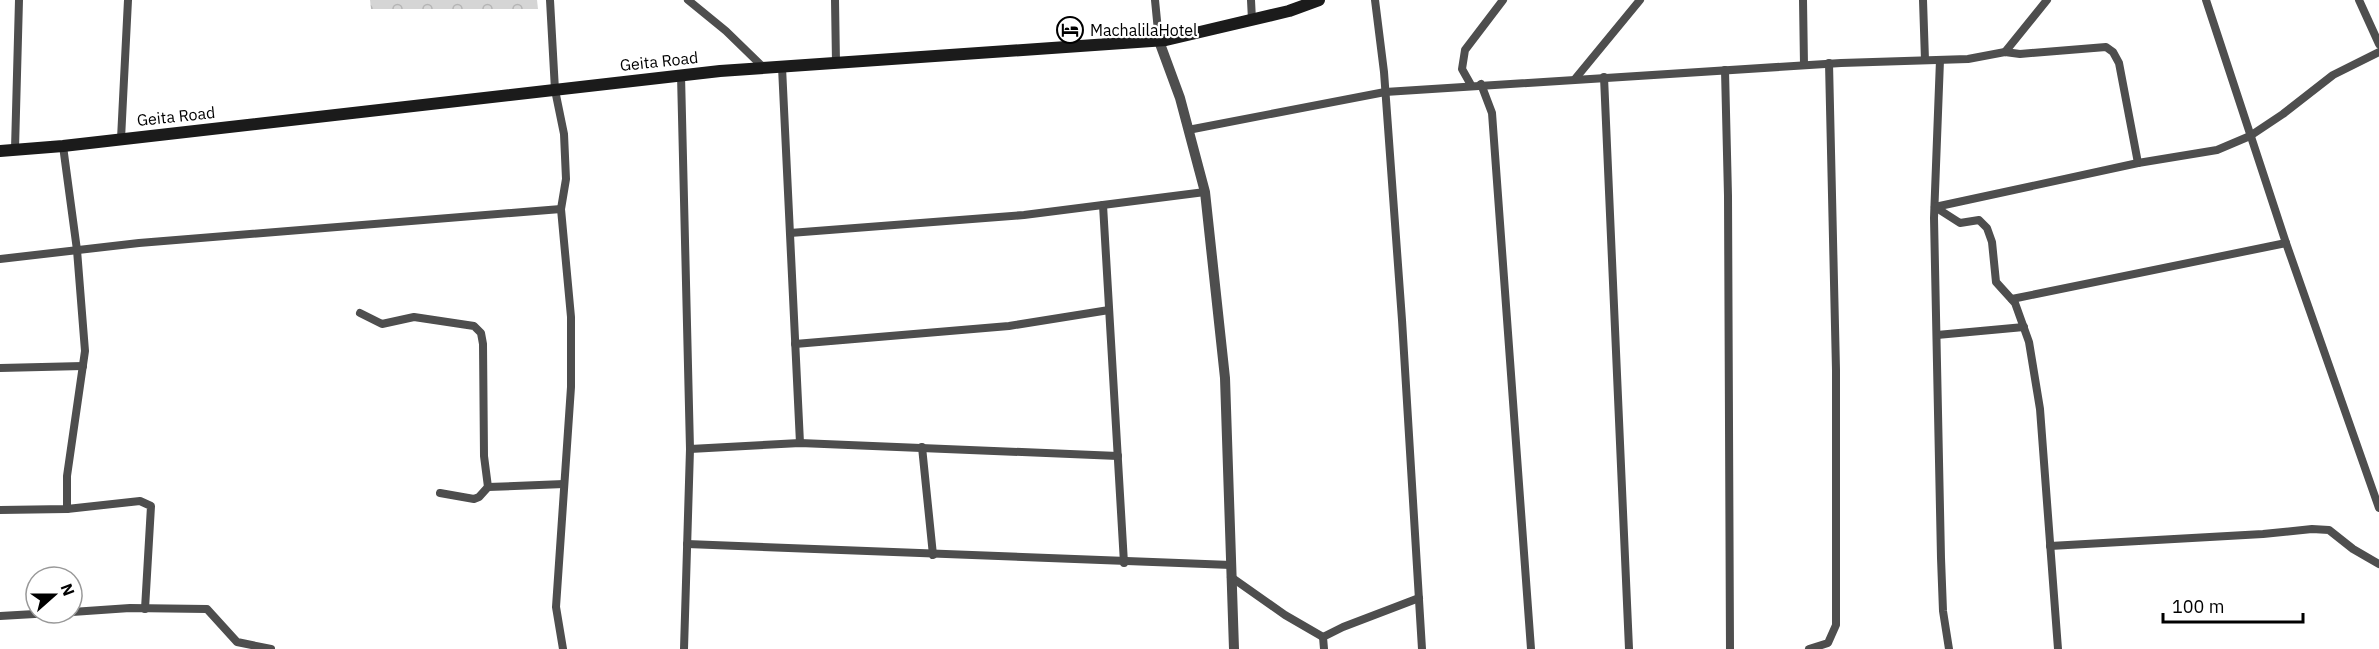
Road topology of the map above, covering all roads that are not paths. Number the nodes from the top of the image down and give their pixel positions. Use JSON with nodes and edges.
{"nodes":[{"id":1,"x":19,"y":0,"type":"edge"},
{"id":2,"x":128,"y":0,"type":"edge"},
{"id":3,"x":549,"y":0,"type":"edge"},
{"id":4,"x":688,"y":0,"type":"edge"},
{"id":5,"x":835,"y":0,"type":"edge"},
{"id":6,"x":1155,"y":0,"type":"edge"},
{"id":7,"x":1251,"y":0,"type":"edge"},
{"id":8,"x":1319,"y":0,"type":"edge"},
{"id":9,"x":1375,"y":0,"type":"edge"},
{"id":10,"x":1503,"y":0,"type":"edge"},
{"id":11,"x":1640,"y":0,"type":"edge"},
{"id":12,"x":1803,"y":0,"type":"edge"},
{"id":13,"x":1923,"y":0,"type":"edge"},
{"id":14,"x":2047,"y":0,"type":"edge"},
{"id":15,"x":2206,"y":0,"type":"edge"},
{"id":16,"x":2359,"y":0,"type":"edge"},
{"id":17,"x":1252,"y":20,"type":"junction"},
{"id":18,"x":1159,"y":40,"type":"junction"},
{"id":19,"x":2379,"y":44,"type":"edge"},
{"id":20,"x":2005,"y":52,"type":"junction"},
{"id":21,"x":2379,"y":52,"type":"edge"},
{"id":22,"x":1925,"y":60,"type":"junction"},
{"id":23,"x":1940,"y":60,"type":"junction"},
{"id":24,"x":836,"y":63,"type":"junction"},
{"id":25,"x":1829,"y":63,"type":"junction"},
{"id":26,"x":1804,"y":65,"type":"junction"},
{"id":27,"x":782,"y":67,"type":"junction"},
{"id":28,"x":764,"y":68,"type":"junction"},
{"id":29,"x":1725,"y":70,"type":"junction"},
{"id":30,"x":681,"y":75,"type":"junction"},
{"id":31,"x":1604,"y":77,"type":"junction"},
{"id":32,"x":1575,"y":79,"type":"junction"},
{"id":33,"x":1481,"y":84,"type":"junction"},
{"id":34,"x":1471,"y":85,"type":"junction"},
{"id":35,"x":555,"y":90,"type":"junction"},
{"id":36,"x":1385,"y":92,"type":"junction"},
{"id":37,"x":1188,"y":130,"type":"junction"},
{"id":38,"x":2250,"y":136,"type":"junction"},
{"id":39,"x":121,"y":139,"type":"junction"},
{"id":40,"x":63,"y":146,"type":"junction"},
{"id":41,"x":15,"y":149,"type":"junction"},
{"id":42,"x":0,"y":151,"type":"edge"},
{"id":43,"x":2138,"y":163,"type":"junction"},
{"id":44,"x":1205,"y":192,"type":"junction"},
{"id":45,"x":1103,"y":205,"type":"junction"},
{"id":46,"x":1935,"y":207,"type":"junction"},
{"id":47,"x":561,"y":209,"type":"junction"},
{"id":48,"x":790,"y":233,"type":"junction"},
{"id":49,"x":2286,"y":243,"type":"junction"},
{"id":50,"x":77,"y":250,"type":"junction"},
{"id":51,"x":0,"y":259,"type":"edge"},
{"id":52,"x":2012,"y":299,"type":"junction"},
{"id":53,"x":1109,"y":310,"type":"junction"},
{"id":54,"x":360,"y":314,"type":"dead end"},
{"id":55,"x":2024,"y":327,"type":"junction"},
{"id":56,"x":1937,"y":335,"type":"junction"},
{"id":57,"x":795,"y":344,"type":"junction"},
{"id":58,"x":83,"y":366,"type":"junction"},
{"id":59,"x":0,"y":368,"type":"edge"},
{"id":60,"x":800,"y":443,"type":"junction"},
{"id":61,"x":922,"y":447,"type":"junction"},
{"id":62,"x":690,"y":449,"type":"junction"},
{"id":63,"x":1118,"y":456,"type":"junction"},
{"id":64,"x":564,"y":484,"type":"junction"},
{"id":65,"x":488,"y":487,"type":"junction"},
{"id":66,"x":440,"y":493,"type":"dead end"},
{"id":67,"x":67,"y":508,"type":"junction"},
{"id":68,"x":2379,"y":508,"type":"edge"},
{"id":69,"x":0,"y":510,"type":"edge"},
{"id":70,"x":687,"y":544,"type":"junction"},
{"id":71,"x":2050,"y":546,"type":"junction"},
{"id":72,"x":933,"y":555,"type":"junction"},
{"id":73,"x":1124,"y":562,"type":"junction"},
{"id":74,"x":2379,"y":564,"type":"edge"},
{"id":75,"x":1231,"y":571,"type":"junction"},
{"id":76,"x":1419,"y":598,"type":"junction"},
{"id":77,"x":146,"y":609,"type":"junction"},
{"id":78,"x":84,"y":612,"type":"edge"},
{"id":79,"x":24,"y":615,"type":"edge"},
{"id":80,"x":0,"y":616,"type":"edge"},
{"id":81,"x":1323,"y":637,"type":"junction"},
{"id":82,"x":236,"y":645,"type":"edge"},
{"id":83,"x":271,"y":649,"type":"edge"},
{"id":84,"x":563,"y":649,"type":"edge"},
{"id":85,"x":684,"y":649,"type":"edge"},
{"id":86,"x":1234,"y":649,"type":"edge"},
{"id":87,"x":1324,"y":649,"type":"edge"},
{"id":88,"x":1422,"y":649,"type":"edge"},
{"id":89,"x":1532,"y":649,"type":"edge"},
{"id":90,"x":1629,"y":649,"type":"edge"},
{"id":91,"x":1730,"y":649,"type":"edge"},
{"id":92,"x":1809,"y":649,"type":"edge"},
{"id":93,"x":1949,"y":649,"type":"edge"},
{"id":94,"x":2058,"y":649,"type":"edge"}],
"edges":[{"from":1,"to":41,"type":"street"},
{"from":2,"to":39,"type":"street"},
{"from":3,"to":35,"type":"street"},
{"from":4,"to":28,"type":"street"},
{"from":5,"to":24,"type":"street"},
{"from":6,"to":18,"type":"street"},
{"from":7,"to":17,"type":"street"},
{"from":8,"to":17,"type":"main road","name":"Geita Road"},
{"from":9,"to":36,"type":"street"},
{"from":10,"to":34,"type":"street"},
{"from":11,"to":32,"type":"street"},
{"from":12,"to":26,"type":"street"},
{"from":13,"to":22,"type":"street"},
{"from":14,"to":20,"type":"street"},
{"from":15,"to":38,"type":"street"},
{"from":16,"to":19,"type":"street"},
{"from":17,"to":18,"type":"main road","name":"Geita Road"},
{"from":18,"to":24,"type":"main road","name":"Geita Road"},
{"from":18,"to":37,"type":"street"},
{"from":20,"to":23,"type":"street"},
{"from":20,"to":43,"type":"street"},
{"from":21,"to":38,"type":"street"},
{"from":22,"to":23,"type":"street"},
{"from":22,"to":25,"type":"street"},
{"from":23,"to":46,"type":"street"},
{"from":24,"to":27,"type":"main road","name":"Geita Road"},
{"from":25,"to":26,"type":"street"},
{"from":25,"to":92,"type":"street"},
{"from":26,"to":29,"type":"street"},
{"from":27,"to":28,"type":"main road","name":"Geita Road"},
{"from":27,"to":48,"type":"street"},
{"from":28,"to":30,"type":"main road","name":"Geita Road"},
{"from":29,"to":31,"type":"street"},
{"from":29,"to":91,"type":"street"},
{"from":30,"to":35,"type":"main road","name":"Geita Road"},
{"from":30,"to":62,"type":"street"},
{"from":31,"to":32,"type":"street"},
{"from":31,"to":90,"type":"street"},
{"from":32,"to":33,"type":"street"},
{"from":33,"to":34,"type":"street"},
{"from":33,"to":89,"type":"street"},
{"from":34,"to":36,"type":"street"},
{"from":35,"to":39,"type":"main road","name":"Geita Road"},
{"from":35,"to":47,"type":"street"},
{"from":36,"to":37,"type":"street"},
{"from":36,"to":76,"type":"street"},
{"from":37,"to":44,"type":"street"},
{"from":38,"to":43,"type":"street"},
{"from":38,"to":49,"type":"street"},
{"from":39,"to":40,"type":"main road","name":"Geita Road"},
{"from":40,"to":41,"type":"main road","name":"Geita Road"},
{"from":40,"to":50,"type":"street"},
{"from":41,"to":42,"type":"main road","name":"Geita Road"},
{"from":43,"to":46,"type":"street"},
{"from":44,"to":45,"type":"street"},
{"from":44,"to":75,"type":"street"},
{"from":45,"to":48,"type":"street"},
{"from":45,"to":53,"type":"street"},
{"from":46,"to":52,"type":"street"},
{"from":46,"to":56,"type":"street"},
{"from":47,"to":50,"type":"street"},
{"from":47,"to":64,"type":"street"},
{"from":48,"to":57,"type":"street"},
{"from":49,"to":52,"type":"street"},
{"from":49,"to":68,"type":"street"},
{"from":50,"to":51,"type":"street"},
{"from":50,"to":58,"type":"street"},
{"from":52,"to":55,"type":"street"},
{"from":53,"to":57,"type":"street"},
{"from":53,"to":63,"type":"street"},
{"from":54,"to":65,"type":"street"},
{"from":55,"to":56,"type":"street"},
{"from":55,"to":71,"type":"street"},
{"from":56,"to":93,"type":"street"},
{"from":57,"to":60,"type":"street"},
{"from":58,"to":59,"type":"street"},
{"from":58,"to":67,"type":"street"},
{"from":60,"to":61,"type":"street"},
{"from":60,"to":62,"type":"street"},
{"from":61,"to":63,"type":"street"},
{"from":61,"to":72,"type":"street"},
{"from":62,"to":70,"type":"street"},
{"from":63,"to":73,"type":"street"},
{"from":64,"to":65,"type":"street"},
{"from":64,"to":84,"type":"street"},
{"from":65,"to":66,"type":"street"},
{"from":67,"to":69,"type":"street"},
{"from":67,"to":77,"type":"street"},
{"from":70,"to":72,"type":"street"},
{"from":70,"to":85,"type":"street"},
{"from":71,"to":74,"type":"street"},
{"from":71,"to":94,"type":"street"},
{"from":72,"to":73,"type":"street"},
{"from":73,"to":75,"type":"street"},
{"from":75,"to":81,"type":"street"},
{"from":75,"to":86,"type":"street"},
{"from":76,"to":81,"type":"street"},
{"from":76,"to":88,"type":"street"},
{"from":77,"to":78,"type":"street"},
{"from":77,"to":82,"type":"street"},
{"from":79,"to":80,"type":"street"},
{"from":81,"to":87,"type":"street"},
{"from":82,"to":83,"type":"street"}]}
